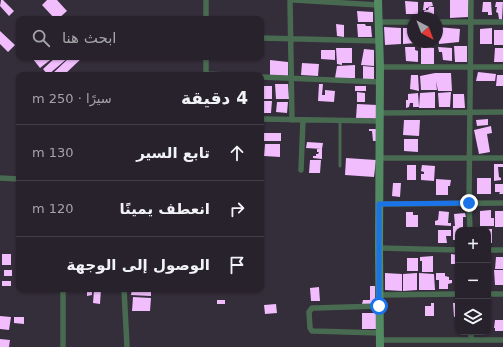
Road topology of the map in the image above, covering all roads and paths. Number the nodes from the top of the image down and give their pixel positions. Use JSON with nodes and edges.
{"nodes":[{"id":1,"x":206,"y":0,"type":"edge"},
{"id":2,"x":290,"y":0,"type":"edge"},
{"id":3,"x":294,"y":0,"type":"edge"},
{"id":4,"x":471,"y":0,"type":"edge"},
{"id":5,"x":378,"y":2,"type":"edge"},
{"id":6,"x":206,"y":16,"type":"edge"},
{"id":7,"x":380,"y":22,"type":"junction"},
{"id":8,"x":407,"y":22,"type":"edge"},
{"id":9,"x":443,"y":22,"type":"edge"},
{"id":10,"x":471,"y":22,"type":"junction"},
{"id":11,"x":503,"y":22,"type":"edge"},
{"id":12,"x":264,"y":38,"type":"edge"},
{"id":13,"x":291,"y":39,"type":"junction"},
{"id":14,"x":379,"y":42,"type":"junction"},
{"id":15,"x":206,"y":60,"type":"edge"},
{"id":16,"x":380,"y":67,"type":"junction"},
{"id":17,"x":470,"y":67,"type":"junction"},
{"id":18,"x":503,"y":67,"type":"edge"},
{"id":19,"x":206,"y":72,"type":"edge"},
{"id":20,"x":264,"y":77,"type":"edge"},
{"id":21,"x":291,"y":79,"type":"junction"},
{"id":22,"x":380,"y":82,"type":"junction"},
{"id":23,"x":470,"y":112,"type":"junction"},
{"id":24,"x":503,"y":112,"type":"edge"},
{"id":25,"x":379,"y":117,"type":"junction"},
{"id":26,"x":264,"y":119,"type":"edge"},
{"id":27,"x":292,"y":120,"type":"junction"},
{"id":28,"x":303,"y":120,"type":"junction"},
{"id":29,"x":340,"y":120,"type":"junction"},
{"id":30,"x":380,"y":158,"type":"junction"},
{"id":31,"x":470,"y":158,"type":"junction"},
{"id":32,"x":503,"y":158,"type":"edge"},
{"id":33,"x":340,"y":166,"type":"dead end"},
{"id":34,"x":301,"y":170,"type":"dead end"},
{"id":35,"x":0,"y":178,"type":"edge"},
{"id":36,"x":16,"y":179,"type":"edge"},
{"id":37,"x":503,"y":202,"type":"edge"},
{"id":38,"x":469,"y":203,"type":"junction"},
{"id":39,"x":379,"y":204,"type":"junction"},
{"id":40,"x":470,"y":227,"type":"edge"},
{"id":41,"x":379,"y":248,"type":"junction"},
{"id":42,"x":455,"y":250,"type":"edge"},
{"id":43,"x":491,"y":250,"type":"edge"},
{"id":44,"x":503,"y":250,"type":"edge"},
{"id":45,"x":63,"y":292,"type":"edge"},
{"id":46,"x":124,"y":292,"type":"edge"},
{"id":47,"x":455,"y":294,"type":"edge"},
{"id":48,"x":491,"y":294,"type":"edge"},
{"id":49,"x":503,"y":294,"type":"edge"},
{"id":50,"x":379,"y":295,"type":"junction"},
{"id":51,"x":379,"y":306,"type":"junction"},
{"id":52,"x":472,"y":335,"type":"edge"},
{"id":53,"x":380,"y":340,"type":"edge"},
{"id":54,"x":472,"y":340,"type":"junction"},
{"id":55,"x":503,"y":340,"type":"edge"},
{"id":56,"x":63,"y":347,"type":"edge"},
{"id":57,"x":128,"y":347,"type":"edge"}],
"edges":[{"from":1,"to":6,"type":"street"},
{"from":2,"to":13,"type":"street"},
{"from":3,"to":5,"type":"street"},
{"from":4,"to":10,"type":"street"},
{"from":5,"to":7,"type":"street"},
{"from":7,"to":8,"type":"street"},
{"from":7,"to":14,"type":"street"},
{"from":9,"to":10,"type":"street"},
{"from":10,"to":11,"type":"street"},
{"from":10,"to":17,"type":"street"},
{"from":12,"to":13,"type":"street"},
{"from":13,"to":14,"type":"street"},
{"from":13,"to":21,"type":"street"},
{"from":14,"to":16,"type":"street"},
{"from":15,"to":19,"type":"street"},
{"from":16,"to":17,"type":"street"},
{"from":16,"to":22,"type":"street"},
{"from":17,"to":18,"type":"street"},
{"from":17,"to":23,"type":"street"},
{"from":20,"to":21,"type":"street"},
{"from":21,"to":22,"type":"street"},
{"from":21,"to":27,"type":"street"},
{"from":22,"to":25,"type":"street"},
{"from":23,"to":24,"type":"street"},
{"from":23,"to":25,"type":"street"},
{"from":23,"to":31,"type":"street"},
{"from":25,"to":29,"type":"street"},
{"from":25,"to":30,"type":"street"},
{"from":26,"to":27,"type":"street"},
{"from":27,"to":28,"type":"street"},
{"from":28,"to":29,"type":"street"},
{"from":28,"to":34,"type":"street"},
{"from":29,"to":33,"type":"lane"},
{"from":30,"to":31,"type":"street"},
{"from":30,"to":39,"type":"street"},
{"from":31,"to":32,"type":"street"},
{"from":31,"to":38,"type":"street"},
{"from":35,"to":36,"type":"street"},
{"from":37,"to":38,"type":"street"},
{"from":38,"to":39,"type":"street"},
{"from":38,"to":40,"type":"street"},
{"from":39,"to":41,"type":"street"},
{"from":41,"to":42,"type":"street"},
{"from":41,"to":50,"type":"street"},
{"from":43,"to":44,"type":"street"},
{"from":45,"to":56,"type":"street"},
{"from":46,"to":57,"type":"street"},
{"from":47,"to":50,"type":"street"},
{"from":48,"to":49,"type":"street"},
{"from":50,"to":51,"type":"street"},
{"from":51,"to":53,"type":"street"},
{"from":51,"to":53,"type":"street"},
{"from":52,"to":54,"type":"street"},
{"from":53,"to":54,"type":"street"},
{"from":54,"to":55,"type":"street"}]}
